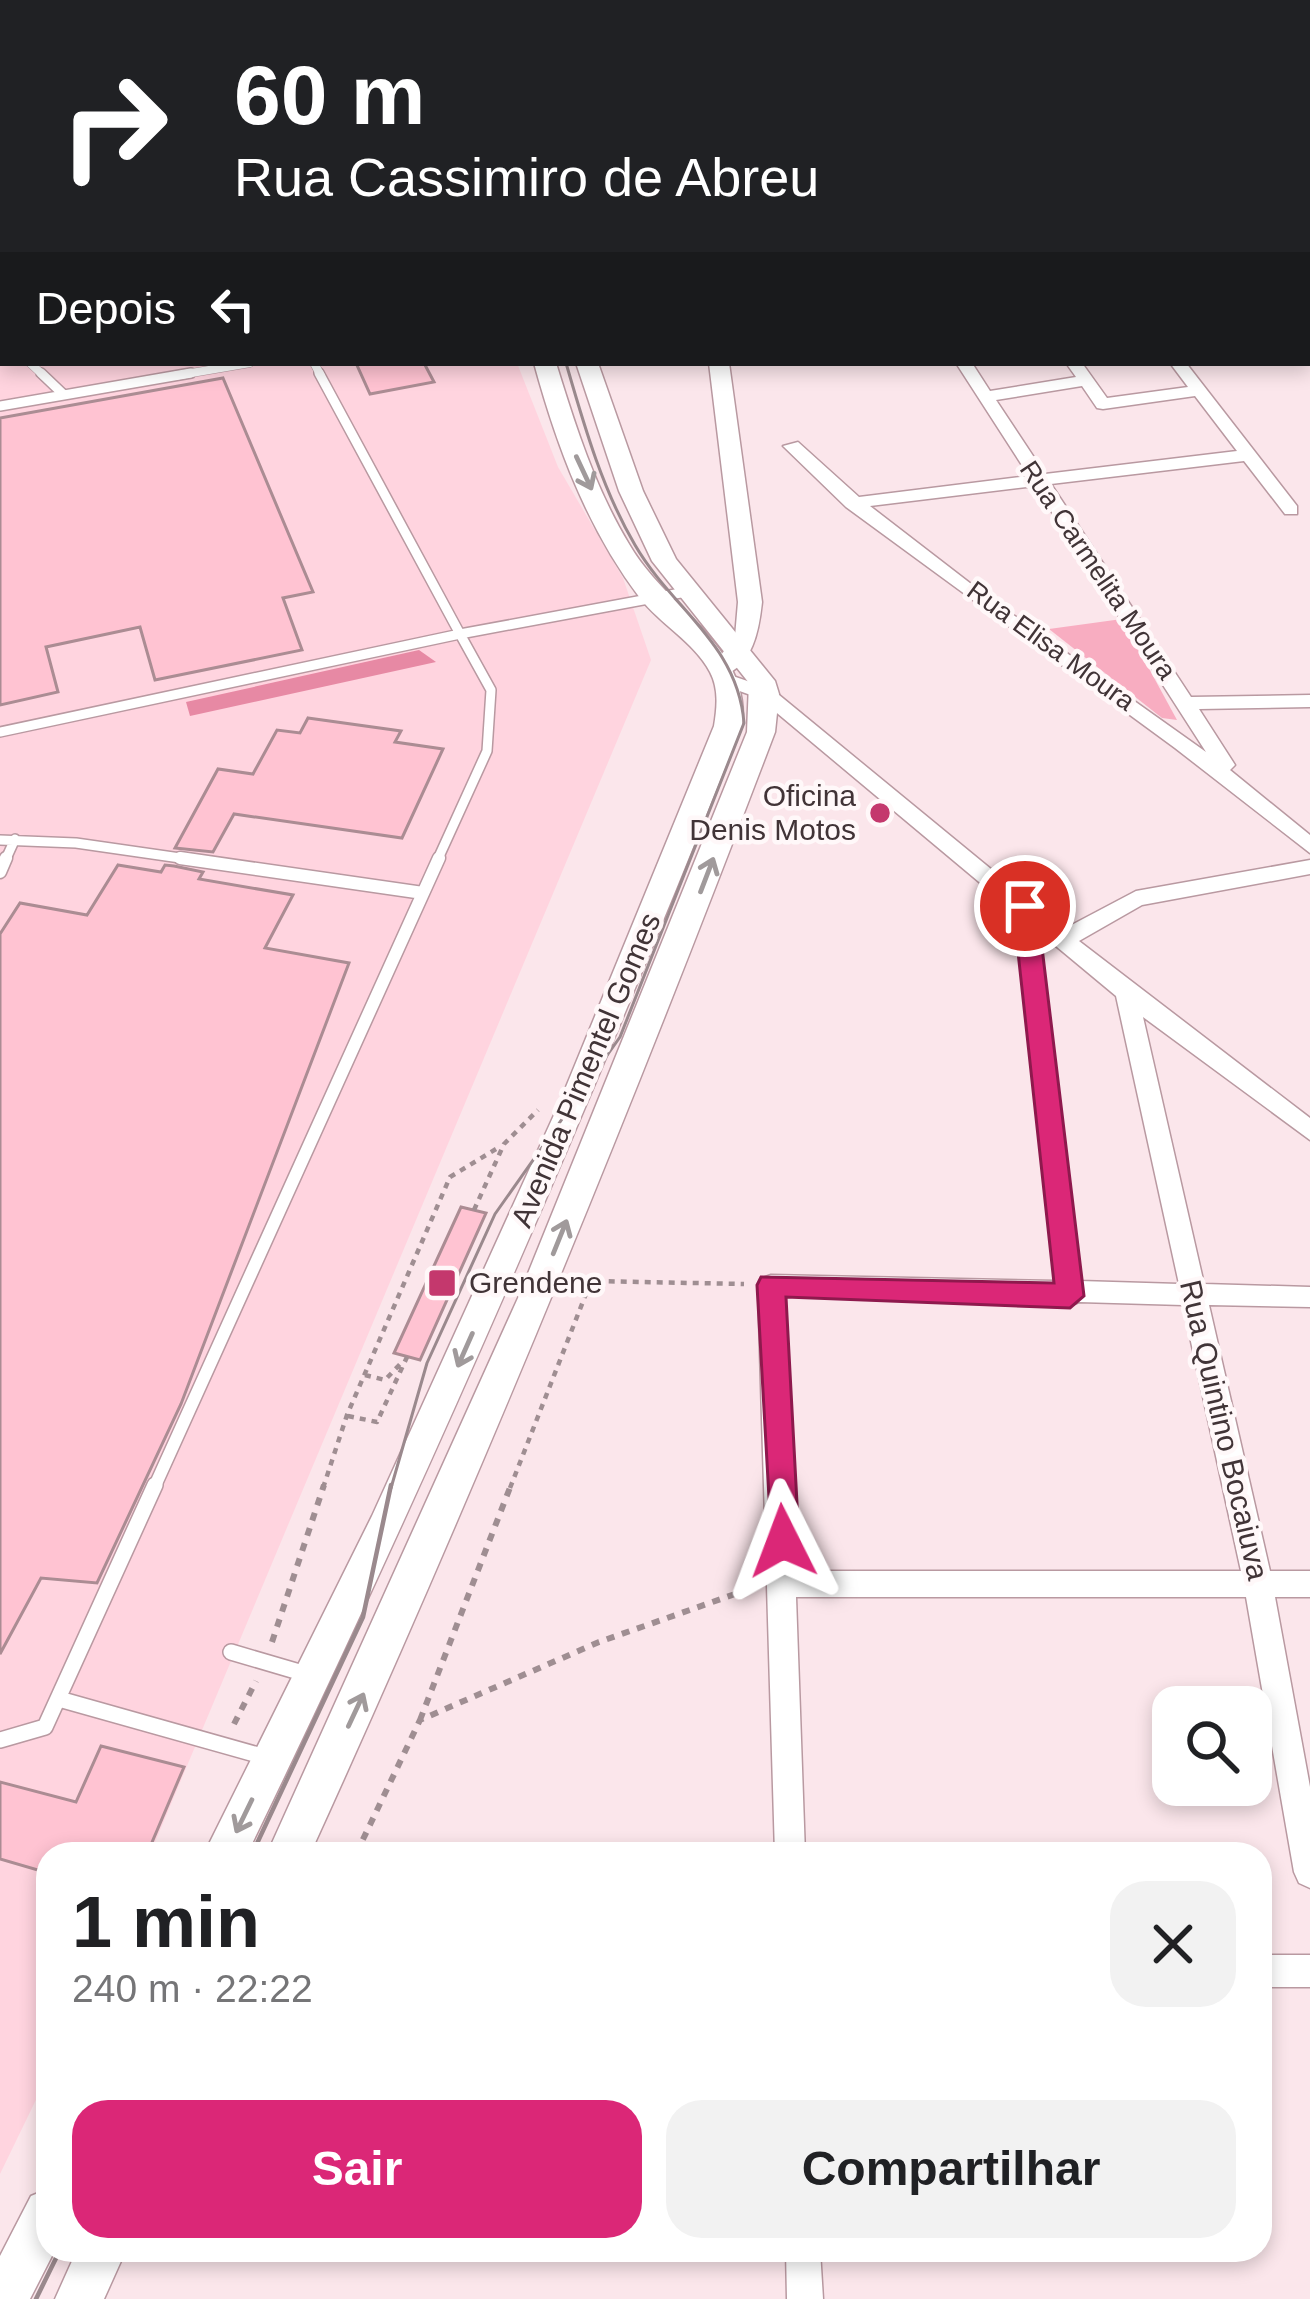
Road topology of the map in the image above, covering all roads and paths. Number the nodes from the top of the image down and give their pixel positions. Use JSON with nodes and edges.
{"nodes":[{"id":1,"x":33,"y":366,"type":"edge"},
{"id":2,"x":232,"y":366,"type":"edge"},
{"id":3,"x":316,"y":366,"type":"edge"},
{"id":4,"x":719,"y":366,"type":"edge"},
{"id":5,"x":966,"y":366,"type":"edge"},
{"id":6,"x":1076,"y":366,"type":"edge"},
{"id":7,"x":1180,"y":366,"type":"edge"},
{"id":8,"x":591,"y":376,"type":"edge"},
{"id":9,"x":549,"y":379,"type":"edge"},
{"id":10,"x":1085,"y":380,"type":"junction"},
{"id":11,"x":1199,"y":391,"type":"junction"},
{"id":12,"x":63,"y":394,"type":"junction"},
{"id":13,"x":984,"y":397,"type":"junction"},
{"id":14,"x":0,"y":406,"type":"edge"},
{"id":15,"x":792,"y":446,"type":"dead end"},
{"id":16,"x":1249,"y":455,"type":"junction"},
{"id":17,"x":1035,"y":479,"type":"junction"},
{"id":18,"x":852,"y":503,"type":"junction"},
{"id":19,"x":1292,"y":510,"type":"dead end"},
{"id":20,"x":670,"y":597,"type":"junction"},
{"id":21,"x":460,"y":634,"type":"junction"},
{"id":22,"x":730,"y":666,"type":"junction"},
{"id":23,"x":766,"y":694,"type":"junction"},
{"id":24,"x":1310,"y":700,"type":"edge"},
{"id":25,"x":1187,"y":703,"type":"junction"},
{"id":26,"x":0,"y":732,"type":"edge"},
{"id":27,"x":1232,"y":777,"type":"junction"},
{"id":28,"x":15,"y":839,"type":"junction"},
{"id":29,"x":0,"y":840,"type":"edge"},
{"id":30,"x":1310,"y":846,"type":"edge"},
{"id":31,"x":1310,"y":867,"type":"edge"},
{"id":32,"x":0,"y":872,"type":"edge"},
{"id":33,"x":423,"y":893,"type":"junction"},
{"id":34,"x":1025,"y":906,"type":"junction"},
{"id":35,"x":1066,"y":938,"type":"junction"},
{"id":36,"x":1126,"y":992,"type":"junction"},
{"id":37,"x":537,"y":1111,"type":"dead end"},
{"id":38,"x":1310,"y":1131,"type":"edge"},
{"id":39,"x":504,"y":1144,"type":"junction"},
{"id":40,"x":474,"y":1210,"type":"dead end"},
{"id":41,"x":771,"y":1285,"type":"junction"},
{"id":42,"x":1070,"y":1296,"type":"junction"},
{"id":43,"x":1194,"y":1296,"type":"junction"},
{"id":44,"x":1310,"y":1298,"type":"edge"},
{"id":45,"x":365,"y":1375,"type":"junction"},
{"id":46,"x":347,"y":1415,"type":"junction"},
{"id":47,"x":1258,"y":1582,"type":"junction"},
{"id":48,"x":785,"y":1584,"type":"junction"},
{"id":49,"x":1310,"y":1584,"type":"edge"},
{"id":50,"x":231,"y":1652,"type":"dead end"},
{"id":51,"x":265,"y":1662,"type":"junction"},
{"id":52,"x":313,"y":1676,"type":"junction"},
{"id":53,"x":59,"y":1699,"type":"junction"},
{"id":54,"x":420,"y":1720,"type":"junction"},
{"id":55,"x":0,"y":1740,"type":"edge"},
{"id":56,"x":224,"y":1745,"type":"junction"},
{"id":57,"x":272,"y":1759,"type":"junction"},
{"id":58,"x":231,"y":1842,"type":"edge"},
{"id":59,"x":294,"y":1842,"type":"edge"},
{"id":60,"x":362,"y":1842,"type":"edge"},
{"id":61,"x":790,"y":1842,"type":"edge"},
{"id":62,"x":1310,"y":1872,"type":"edge"},
{"id":63,"x":1272,"y":1971,"type":"edge"},
{"id":64,"x":1310,"y":1971,"type":"edge"},
{"id":65,"x":36,"y":2236,"type":"edge"},
{"id":66,"x":96,"y":2262,"type":"edge"},
{"id":67,"x":803,"y":2262,"type":"edge"},
{"id":68,"x":4,"y":2299,"type":"edge"},
{"id":69,"x":79,"y":2299,"type":"edge"},
{"id":70,"x":805,"y":2299,"type":"edge"}],
"edges":[{"from":1,"to":12,"type":"lane"},
{"from":2,"to":12,"type":"lane"},
{"from":3,"to":21,"type":"lane"},
{"from":4,"to":22,"type":"street"},
{"from":5,"to":13,"type":"street","name":"Rua Carmelita Moura"},
{"from":6,"to":10,"type":"street"},
{"from":7,"to":11,"type":"street"},
{"from":8,"to":9,"type":"main road"},
{"from":8,"to":20,"type":"main road"},
{"from":9,"to":20,"type":"main road","one_way":true},
{"from":10,"to":11,"type":"street"},
{"from":10,"to":13,"type":"street"},
{"from":11,"to":16,"type":"street"},
{"from":12,"to":14,"type":"lane"},
{"from":13,"to":17,"type":"street","name":"Rua Carmelita Moura"},
{"from":15,"to":18,"type":"street","name":"Rua Elisa Moura"},
{"from":16,"to":17,"type":"street"},
{"from":16,"to":19,"type":"street"},
{"from":17,"to":18,"type":"street"},
{"from":17,"to":25,"type":"street","name":"Rua Carmelita Moura"},
{"from":18,"to":27,"type":"street","name":"Rua Elisa Moura"},
{"from":20,"to":21,"type":"lane"},
{"from":20,"to":22,"type":"main road"},
{"from":21,"to":26,"type":"lane"},
{"from":21,"to":33,"type":"lane"},
{"from":22,"to":23,"type":"main road"},
{"from":22,"to":52,"type":"main road","name":"Avenida Pimentel Gomes","one_way":true},
{"from":23,"to":34,"type":"street"},
{"from":59,"to":23,"type":"main road","name":"Avenida Pimentel Gomes","one_way":true},
{"from":24,"to":25,"type":"street"},
{"from":25,"to":27,"type":"street","name":"Rua Carmelita Moura"},
{"from":27,"to":30,"type":"street","name":"Rua Elisa Moura"},
{"from":28,"to":29,"type":"lane"},
{"from":28,"to":32,"type":"lane"},
{"from":28,"to":33,"type":"lane"},
{"from":31,"to":35,"type":"street"},
{"from":33,"to":53,"type":"lane"},
{"from":34,"to":35,"type":"street"},
{"from":34,"to":42,"type":"street"},
{"from":35,"to":36,"type":"street"},
{"from":36,"to":38,"type":"street"},
{"from":36,"to":43,"type":"street","name":"Rua Quintino Bocaiuva"},
{"from":37,"to":39,"type":"path"},
{"from":39,"to":40,"type":"path"},
{"from":39,"to":45,"type":"path"},
{"from":41,"to":42,"type":"street"},
{"from":41,"to":48,"type":"street"},
{"from":41,"to":54,"type":"path"},
{"from":42,"to":43,"type":"street"},
{"from":43,"to":44,"type":"street"},
{"from":43,"to":47,"type":"street","name":"Rua Quintino Bocaiuva"},
{"from":45,"to":46,"type":"path"},
{"from":45,"to":46,"type":"path"},
{"from":46,"to":51,"type":"path"},
{"from":47,"to":48,"type":"street"},
{"from":47,"to":49,"type":"street"},
{"from":47,"to":62,"type":"street","name":"Rua Quintino Bocaiuva"},
{"from":48,"to":54,"type":"path"},
{"from":48,"to":61,"type":"street"},
{"from":50,"to":51,"type":"lane"},
{"from":51,"to":52,"type":"lane"},
{"from":51,"to":56,"type":"path"},
{"from":52,"to":57,"type":"main road","name":"Avenida Pimentel Gomes"},
{"from":53,"to":55,"type":"lane"},
{"from":53,"to":56,"type":"lane"},
{"from":54,"to":60,"type":"path"},
{"from":56,"to":57,"type":"lane"},
{"from":57,"to":58,"type":"main road","name":"Avenida Pimentel Gomes","one_way":true},
{"from":63,"to":64,"type":"street"},
{"from":65,"to":68,"type":"main road"},
{"from":66,"to":69,"type":"main road"},
{"from":67,"to":70,"type":"street"}]}
